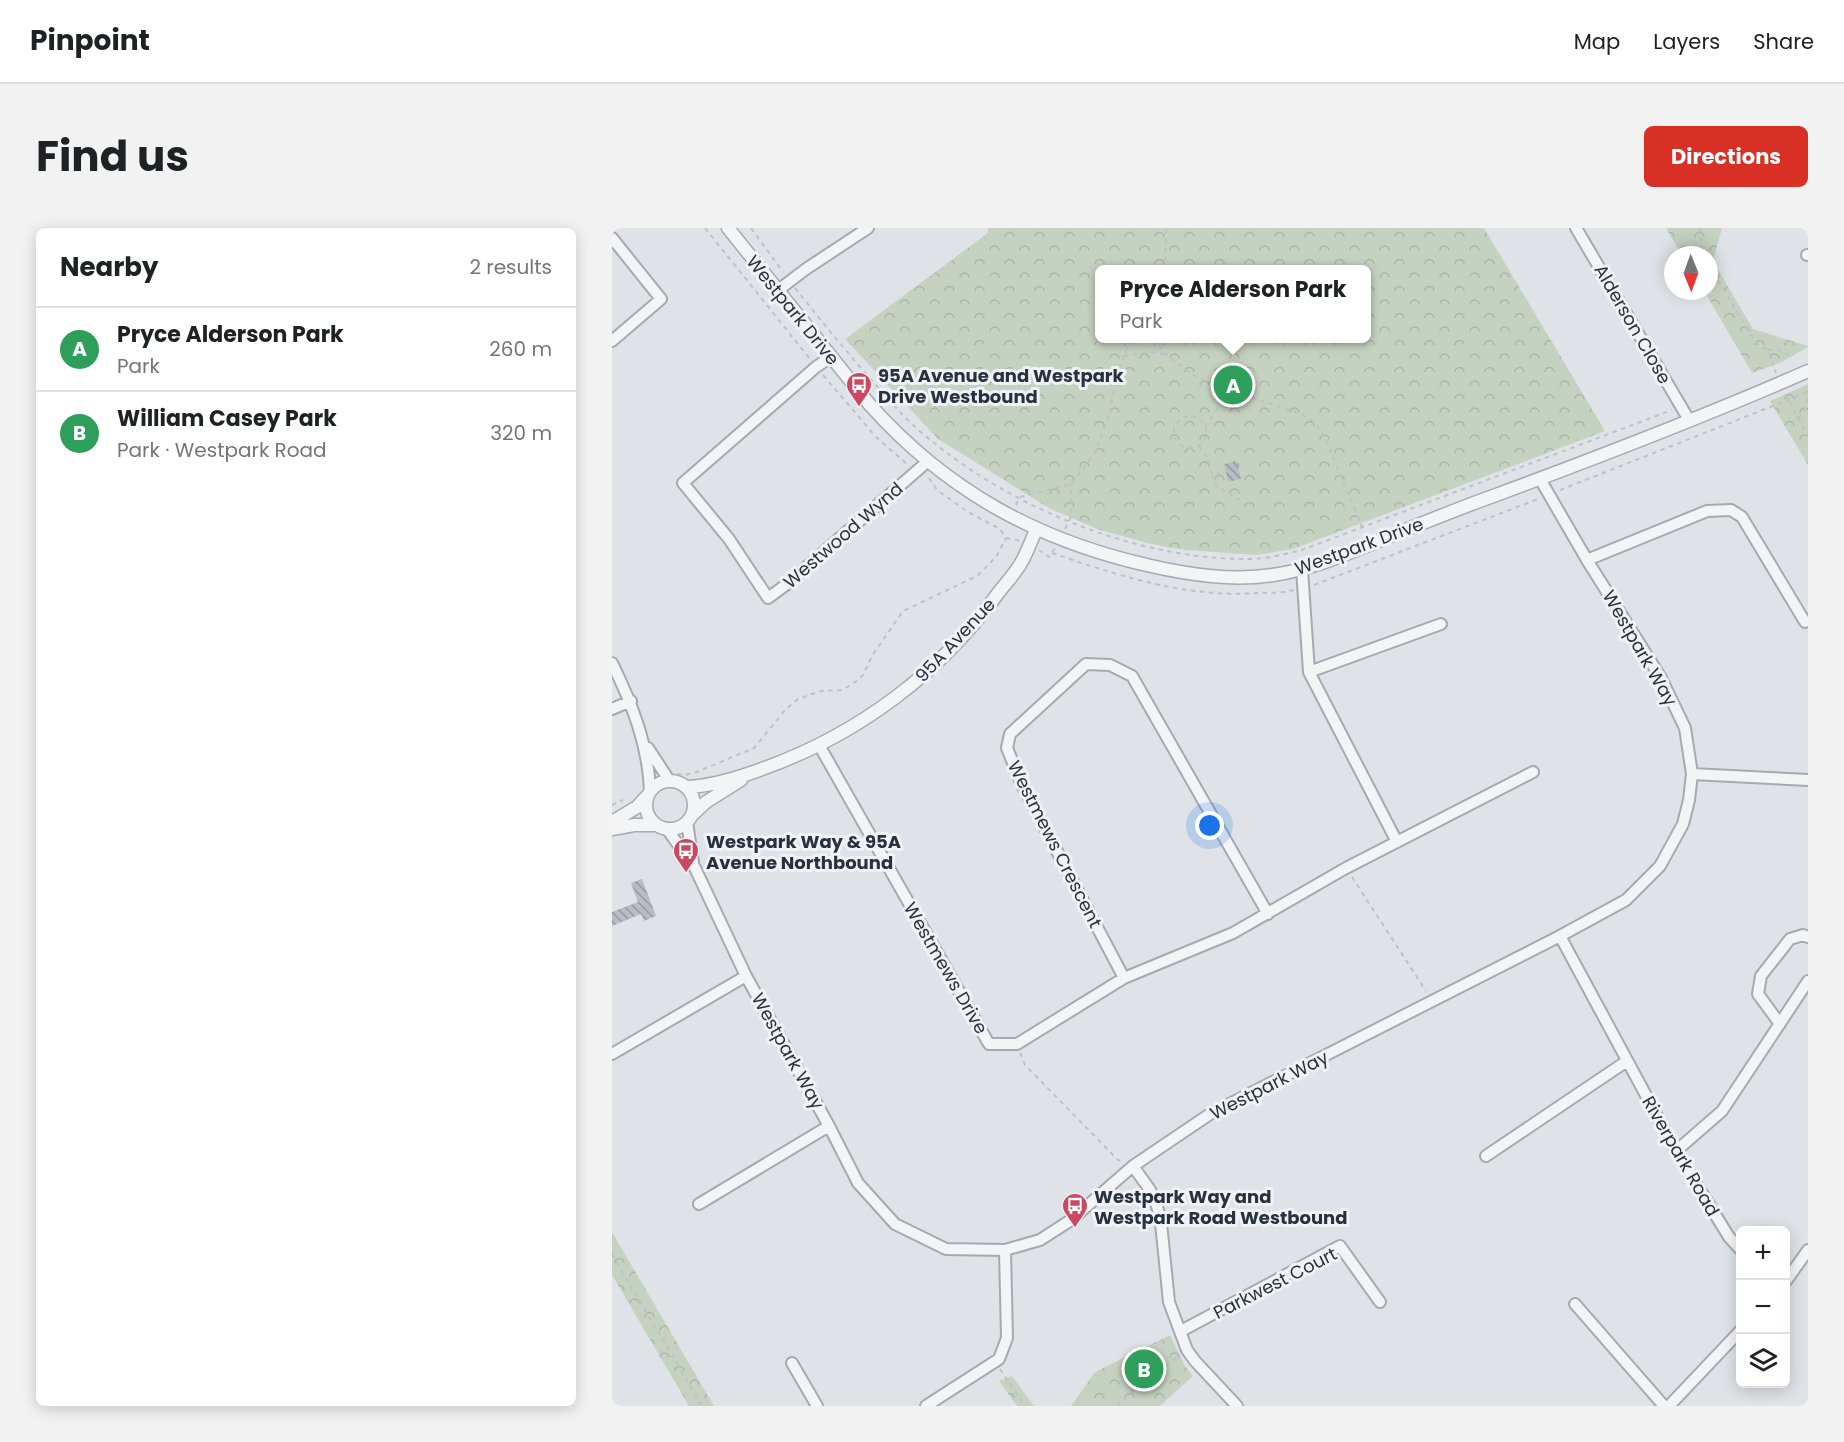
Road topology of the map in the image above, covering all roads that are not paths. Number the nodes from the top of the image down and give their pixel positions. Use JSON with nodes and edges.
{"nodes":[{"id":1,"x":728,"y":228,"type":"edge"},
{"id":2,"x":868,"y":228,"type":"edge"},
{"id":3,"x":1576,"y":228,"type":"edge"},
{"id":4,"x":612,"y":238,"type":"edge"},
{"id":5,"x":777,"y":291,"type":"junction"},
{"id":6,"x":612,"y":341,"type":"edge"},
{"id":7,"x":831,"y":357,"type":"junction"},
{"id":8,"x":1808,"y":371,"type":"edge"},
{"id":9,"x":1689,"y":420,"type":"junction"},
{"id":10,"x":927,"y":462,"type":"junction"},
{"id":11,"x":1540,"y":479,"type":"junction"},
{"id":12,"x":1036,"y":530,"type":"junction"},
{"id":13,"x":1587,"y":560,"type":"junction"},
{"id":14,"x":1302,"y":569,"type":"junction"},
{"id":15,"x":1805,"y":622,"type":"dead end"},
{"id":16,"x":1441,"y":624,"type":"dead end"},
{"id":17,"x":612,"y":663,"type":"edge"},
{"id":18,"x":1309,"y":672,"type":"junction"},
{"id":19,"x":631,"y":701,"type":"junction"},
{"id":20,"x":612,"y":709,"type":"edge"},
{"id":21,"x":642,"y":737,"type":"junction"},
{"id":22,"x":819,"y":745,"type":"junction"},
{"id":23,"x":1533,"y":772,"type":"dead end"},
{"id":24,"x":752,"y":773,"type":"junction"},
{"id":25,"x":1692,"y":774,"type":"junction"},
{"id":26,"x":672,"y":777,"type":"junction"},
{"id":27,"x":1808,"y":780,"type":"edge"},
{"id":28,"x":687,"y":787,"type":"junction"},
{"id":29,"x":648,"y":794,"type":"junction"},
{"id":30,"x":688,"y":820,"type":"junction"},
{"id":31,"x":612,"y":822,"type":"edge"},
{"id":32,"x":662,"y":827,"type":"junction"},
{"id":33,"x":612,"y":829,"type":"edge"},
{"id":34,"x":1397,"y":842,"type":"junction"},
{"id":35,"x":695,"y":868,"type":"junction"},
{"id":36,"x":1268,"y":914,"type":"junction"},
{"id":37,"x":1560,"y":936,"type":"junction"},
{"id":38,"x":1808,"y":937,"type":"edge"},
{"id":39,"x":746,"y":976,"type":"junction"},
{"id":40,"x":1124,"y":978,"type":"junction"},
{"id":41,"x":1808,"y":981,"type":"edge"},
{"id":42,"x":1780,"y":1024,"type":"junction"},
{"id":43,"x":612,"y":1054,"type":"edge"},
{"id":44,"x":1627,"y":1060,"type":"junction"},
{"id":45,"x":829,"y":1126,"type":"junction"},
{"id":46,"x":1676,"y":1151,"type":"junction"},
{"id":47,"x":1486,"y":1156,"type":"dead end"},
{"id":48,"x":1133,"y":1166,"type":"junction"},
{"id":49,"x":699,"y":1204,"type":"dead end"},
{"id":50,"x":1736,"y":1245,"type":"edge"},
{"id":51,"x":1005,"y":1250,"type":"junction"},
{"id":52,"x":1808,"y":1250,"type":"edge"},
{"id":53,"x":1786,"y":1280,"type":"edge"},
{"id":54,"x":1380,"y":1302,"type":"dead end"},
{"id":55,"x":1575,"y":1304,"type":"dead end"},
{"id":56,"x":1181,"y":1331,"type":"junction"},
{"id":57,"x":1737,"y":1334,"type":"edge"},
{"id":58,"x":792,"y":1363,"type":"dead end"},
{"id":59,"x":817,"y":1406,"type":"edge"},
{"id":60,"x":926,"y":1406,"type":"edge"},
{"id":61,"x":1237,"y":1406,"type":"edge"},
{"id":62,"x":1664,"y":1406,"type":"edge"},
{"id":63,"x":1669,"y":1406,"type":"edge"}],
"edges":[{"from":1,"to":5,"type":"street","name":"Westpark Drive"},
{"from":2,"to":5,"type":"street"},
{"from":3,"to":9,"type":"street","name":"Alderson Close"},
{"from":4,"to":6,"type":"street"},
{"from":5,"to":7,"type":"street","name":"Westpark Drive"},
{"from":7,"to":10,"type":"street","name":"Westpark Drive"},
{"from":7,"to":10,"type":"street","name":"Westwood Wynd"},
{"from":8,"to":9,"type":"street","name":"Westpark Drive"},
{"from":9,"to":11,"type":"street","name":"Westpark Drive"},
{"from":10,"to":12,"type":"street","name":"Westpark Drive"},
{"from":11,"to":13,"type":"street","name":"Westpark Way"},
{"from":11,"to":14,"type":"street","name":"Westpark Drive"},
{"from":12,"to":14,"type":"street","name":"Westpark Drive"},
{"from":12,"to":22,"type":"street","name":"95A Avenue"},
{"from":13,"to":15,"type":"street"},
{"from":13,"to":25,"type":"street","name":"Westpark Way"},
{"from":14,"to":18,"type":"street"},
{"from":16,"to":18,"type":"street"},
{"from":17,"to":19,"type":"street"},
{"from":18,"to":34,"type":"street"},
{"from":19,"to":20,"type":"street"},
{"from":19,"to":21,"type":"street"},
{"from":21,"to":26,"type":"street"},
{"from":21,"to":29,"type":"street"},
{"from":22,"to":24,"type":"street","name":"95A Avenue"},
{"from":22,"to":40,"type":"street","name":"Westmews Drive"},
{"from":23,"to":34,"type":"street"},
{"from":24,"to":28,"type":"street","name":"95A Avenue"},
{"from":24,"to":30,"type":"street","name":"95A Avenue"},
{"from":25,"to":27,"type":"street"},
{"from":25,"to":37,"type":"street","name":"Westpark Way"},
{"from":26,"to":28,"type":"street"},
{"from":26,"to":29,"type":"street"},
{"from":28,"to":30,"type":"street"},
{"from":29,"to":31,"type":"street"},
{"from":29,"to":32,"type":"street"},
{"from":30,"to":32,"type":"street"},
{"from":30,"to":35,"type":"street","name":"Westpark Way"},
{"from":32,"to":33,"type":"street"},
{"from":32,"to":35,"type":"street","name":"Westpark Way"},
{"from":34,"to":36,"type":"street"},
{"from":35,"to":39,"type":"street","name":"Westpark Way"},
{"from":36,"to":40,"type":"street"},
{"from":36,"to":40,"type":"street","name":"Westmews Crescent"},
{"from":37,"to":44,"type":"street","name":"Riverpark Road"},
{"from":37,"to":48,"type":"street","name":"Westpark Way"},
{"from":38,"to":42,"type":"street"},
{"from":39,"to":43,"type":"street","name":"Westpark Way"},
{"from":39,"to":45,"type":"street","name":"Westpark Way"},
{"from":41,"to":42,"type":"street"},
{"from":42,"to":46,"type":"street"},
{"from":44,"to":46,"type":"street","name":"Riverpark Road"},
{"from":44,"to":47,"type":"street"},
{"from":45,"to":49,"type":"street","name":"Westpark Way"},
{"from":45,"to":51,"type":"street","name":"Westpark Way"},
{"from":46,"to":50,"type":"street","name":"Riverpark Road"},
{"from":48,"to":51,"type":"street","name":"Westpark Way"},
{"from":48,"to":56,"type":"street"},
{"from":51,"to":60,"type":"street"},
{"from":52,"to":53,"type":"street"},
{"from":54,"to":56,"type":"street","name":"Parkwest Court"},
{"from":55,"to":62,"type":"street"},
{"from":56,"to":61,"type":"street"},
{"from":57,"to":63,"type":"street"},
{"from":58,"to":59,"type":"street"}]}
